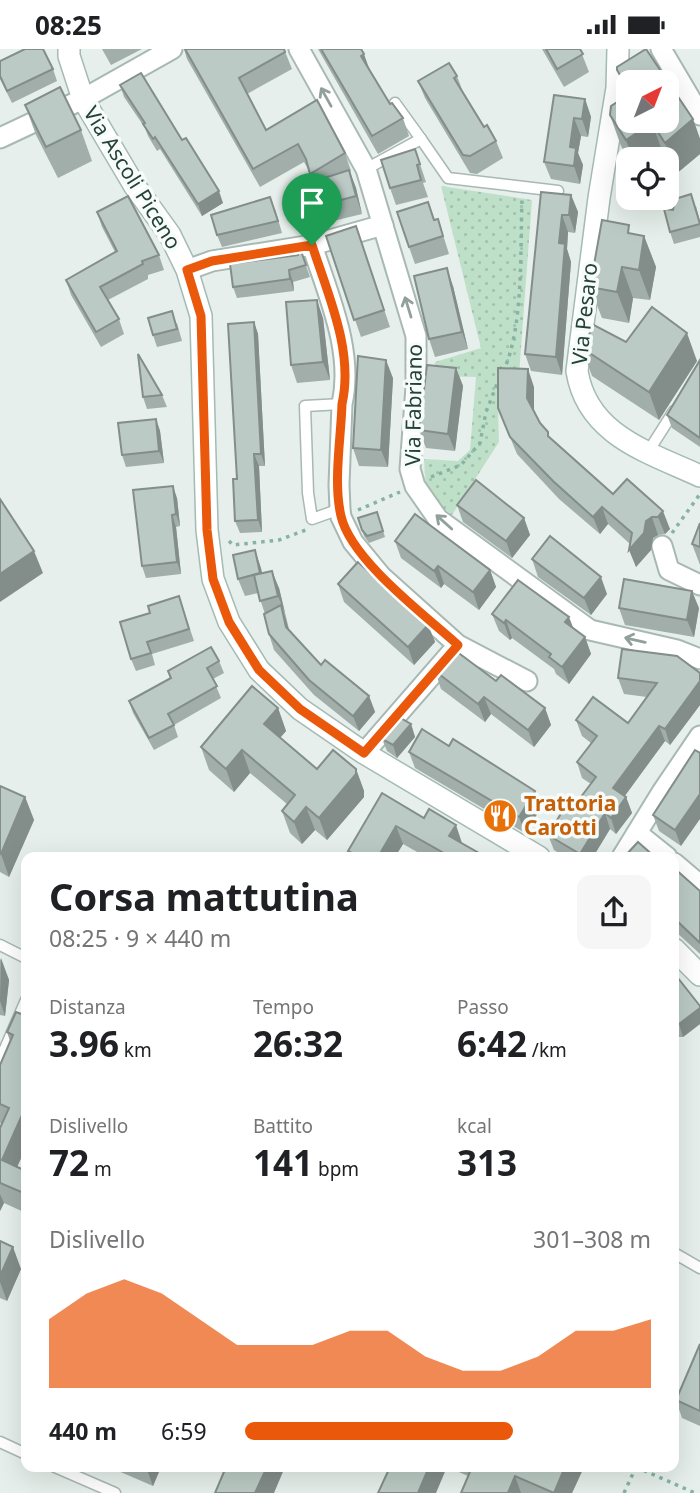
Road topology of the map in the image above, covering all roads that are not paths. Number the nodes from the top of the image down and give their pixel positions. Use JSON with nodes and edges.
{"nodes":[{"id":1,"x":69,"y":49,"type":"edge"},
{"id":2,"x":172,"y":49,"type":"edge"},
{"id":3,"x":299,"y":49,"type":"edge"},
{"id":4,"x":607,"y":49,"type":"edge"},
{"id":5,"x":618,"y":49,"type":"edge"},
{"id":6,"x":647,"y":49,"type":"edge"},
{"id":7,"x":664,"y":60,"type":"edge"},
{"id":8,"x":616,"y":70,"type":"edge"},
{"id":9,"x":621,"y":70,"type":"edge"},
{"id":10,"x":83,"y":99,"type":"junction"},
{"id":11,"x":395,"y":103,"type":"edge"},
{"id":12,"x":700,"y":115,"type":"edge"},
{"id":13,"x":616,"y":119,"type":"edge"},
{"id":14,"x":0,"y":138,"type":"edge"},
{"id":15,"x":421,"y":139,"type":"junction"},
{"id":16,"x":366,"y":169,"type":"junction"},
{"id":17,"x":558,"y":191,"type":"edge"},
{"id":18,"x":383,"y":225,"type":"junction"},
{"id":19,"x":312,"y":245,"type":"junction"},
{"id":20,"x":187,"y":270,"type":"junction"},
{"id":21,"x":681,"y":400,"type":"edge"},
{"id":22,"x":342,"y":404,"type":"junction"},
{"id":23,"x":648,"y":453,"type":"junction"},
{"id":24,"x":700,"y":476,"type":"edge"},
{"id":25,"x":344,"y":513,"type":"junction"},
{"id":26,"x":662,"y":546,"type":"road end"},
{"id":27,"x":700,"y":585,"type":"edge"},
{"id":28,"x":458,"y":645,"type":"junction"},
{"id":29,"x":700,"y":659,"type":"edge"},
{"id":30,"x":527,"y":681,"type":"dead end"},
{"id":31,"x":700,"y":736,"type":"edge"},
{"id":32,"x":364,"y":753,"type":"junction"},
{"id":33,"x":637,"y":833,"type":"junction"},
{"id":34,"x":531,"y":852,"type":"edge"},
{"id":35,"x":625,"y":852,"type":"edge"},
{"id":36,"x":661,"y":852,"type":"edge"},
{"id":37,"x":679,"y":867,"type":"edge"},
{"id":38,"x":700,"y":885,"type":"edge"},
{"id":39,"x":0,"y":945,"type":"edge"},
{"id":40,"x":679,"y":954,"type":"edge"},
{"id":41,"x":21,"y":956,"type":"edge"},
{"id":42,"x":700,"y":975,"type":"edge"},
{"id":43,"x":21,"y":1012,"type":"edge"},
{"id":44,"x":0,"y":1060,"type":"edge"},
{"id":45,"x":679,"y":1256,"type":"edge"},
{"id":46,"x":700,"y":1268,"type":"edge"},
{"id":47,"x":0,"y":1442,"type":"edge"},
{"id":48,"x":21,"y":1452,"type":"edge"},
{"id":49,"x":67,"y":1472,"type":"edge"},
{"id":50,"x":115,"y":1493,"type":"edge"}],
"edges":[{"from":1,"to":10,"type":"street","name":"Via Ascoli Piceno"},
{"from":2,"to":10,"type":"street"},
{"from":16,"to":3,"type":"street","name":"Via Fabriano","one_way":true},
{"from":4,"to":8,"type":"street"},
{"from":5,"to":9,"type":"street","name":"Via Pesaro"},
{"from":6,"to":7,"type":"street"},
{"from":7,"to":12,"type":"street"},
{"from":10,"to":14,"type":"street"},
{"from":10,"to":20,"type":"street","name":"Via Ascoli Piceno"},
{"from":11,"to":15,"type":"lane"},
{"from":13,"to":23,"type":"street","name":"Via Pesaro"},
{"from":15,"to":16,"type":"lane"},
{"from":15,"to":17,"type":"lane"},
{"from":16,"to":18,"type":"street","name":"Via Fabriano"},
{"from":18,"to":19,"type":"street"},
{"from":29,"to":18,"type":"street","name":"Via Fabriano","one_way":true},
{"from":19,"to":20,"type":"street"},
{"from":19,"to":22,"type":"street"},
{"from":20,"to":32,"type":"street","name":"Via Ascoli Piceno"},
{"from":21,"to":23,"type":"lane"},
{"from":22,"to":25,"type":"street"},
{"from":22,"to":25,"type":"lane"},
{"from":23,"to":24,"type":"street","name":"Via Pesaro"},
{"from":25,"to":28,"type":"street"},
{"from":26,"to":27,"type":"street"},
{"from":28,"to":30,"type":"street"},
{"from":28,"to":32,"type":"street"},
{"from":31,"to":33,"type":"street"},
{"from":32,"to":34,"type":"street","name":"Via Ascoli Piceno"},
{"from":33,"to":35,"type":"street"},
{"from":33,"to":36,"type":"street"},
{"from":37,"to":38,"type":"street"},
{"from":39,"to":41,"type":"lane"},
{"from":40,"to":42,"type":"street"},
{"from":43,"to":44,"type":"lane"},
{"from":45,"to":46,"type":"lane"},
{"from":47,"to":48,"type":"lane"},
{"from":49,"to":50,"type":"lane"}]}
